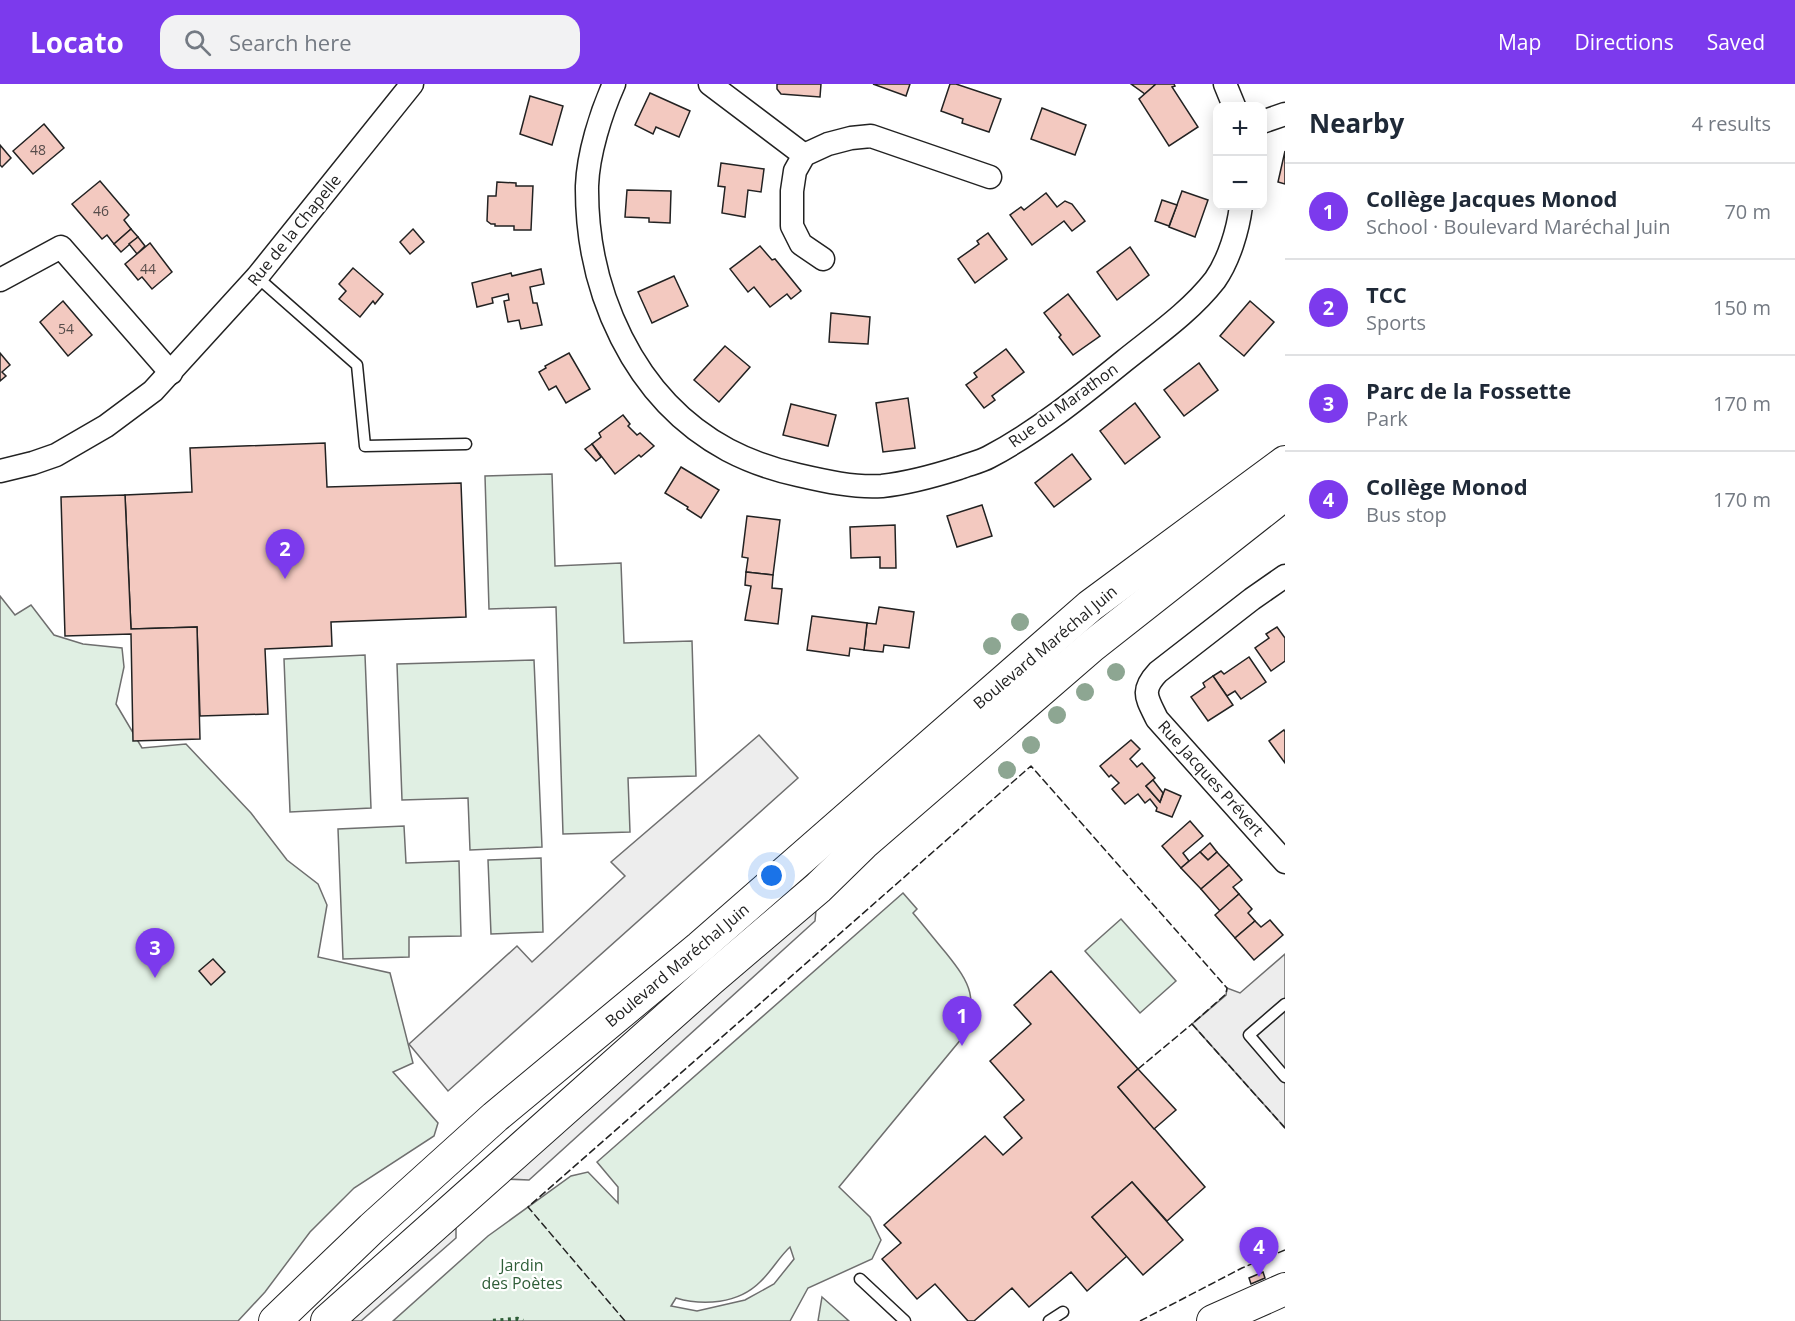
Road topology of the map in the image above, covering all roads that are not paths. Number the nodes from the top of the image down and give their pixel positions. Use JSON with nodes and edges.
{"nodes":[{"id":1,"x":412,"y":84,"type":"edge"},
{"id":2,"x":614,"y":84,"type":"edge"},
{"id":3,"x":710,"y":84,"type":"edge"},
{"id":4,"x":1224,"y":84,"type":"edge"},
{"id":5,"x":1232,"y":102,"type":"edge"},
{"id":6,"x":1285,"y":114,"type":"edge"},
{"id":7,"x":1267,"y":121,"type":"edge"},
{"id":8,"x":804,"y":155,"type":"junction"},
{"id":9,"x":990,"y":177,"type":"dead end"},
{"id":10,"x":1240,"y":210,"type":"edge"},
{"id":11,"x":823,"y":259,"type":"dead end"},
{"id":12,"x":257,"y":277,"type":"junction"},
{"id":13,"x":0,"y":280,"type":"edge"},
{"id":14,"x":171,"y":373,"type":"junction"},
{"id":15,"x":466,"y":444,"type":"dead end"},
{"id":16,"x":1285,"y":462,"type":"edge"},
{"id":17,"x":0,"y":471,"type":"edge"},
{"id":18,"x":1285,"y":494,"type":"edge"},
{"id":19,"x":1285,"y":576,"type":"edge"},
{"id":20,"x":1285,"y":862,"type":"edge"},
{"id":21,"x":1285,"y":1004,"type":"edge"},
{"id":22,"x":1285,"y":1077,"type":"edge"},
{"id":23,"x":860,"y":1279,"type":"dead end"},
{"id":24,"x":1285,"y":1288,"type":"edge"},
{"id":25,"x":1063,"y":1312,"type":"dead end"},
{"id":26,"x":1219,"y":1320,"type":"edge"},
{"id":27,"x":275,"y":1321,"type":"edge"},
{"id":28,"x":327,"y":1321,"type":"edge"},
{"id":29,"x":905,"y":1321,"type":"edge"},
{"id":30,"x":1049,"y":1321,"type":"edge"}],
"edges":[{"from":1,"to":12,"type":"street","name":"Rue de la Chapelle"},
{"from":2,"to":10,"type":"street","name":"Rue du Marathon"},
{"from":3,"to":8,"type":"street"},
{"from":4,"to":5,"type":"street"},
{"from":6,"to":7,"type":"street"},
{"from":8,"to":9,"type":"street"},
{"from":8,"to":11,"type":"street"},
{"from":12,"to":14,"type":"street","name":"Rue de la Chapelle"},
{"from":12,"to":15,"type":"lane"},
{"from":13,"to":14,"type":"street"},
{"from":14,"to":17,"type":"street","name":"Rue de la Chapelle"},
{"from":16,"to":27,"type":"main road","name":"Boulevard Maréchal Juin"},
{"from":18,"to":28,"type":"main road","name":"Boulevard Maréchal Juin"},
{"from":19,"to":20,"type":"street","name":"Rue Jacques Prévert"},
{"from":21,"to":22,"type":"lane"},
{"from":23,"to":29,"type":"lane"},
{"from":24,"to":26,"type":"main road"},
{"from":25,"to":30,"type":"lane"}]}
